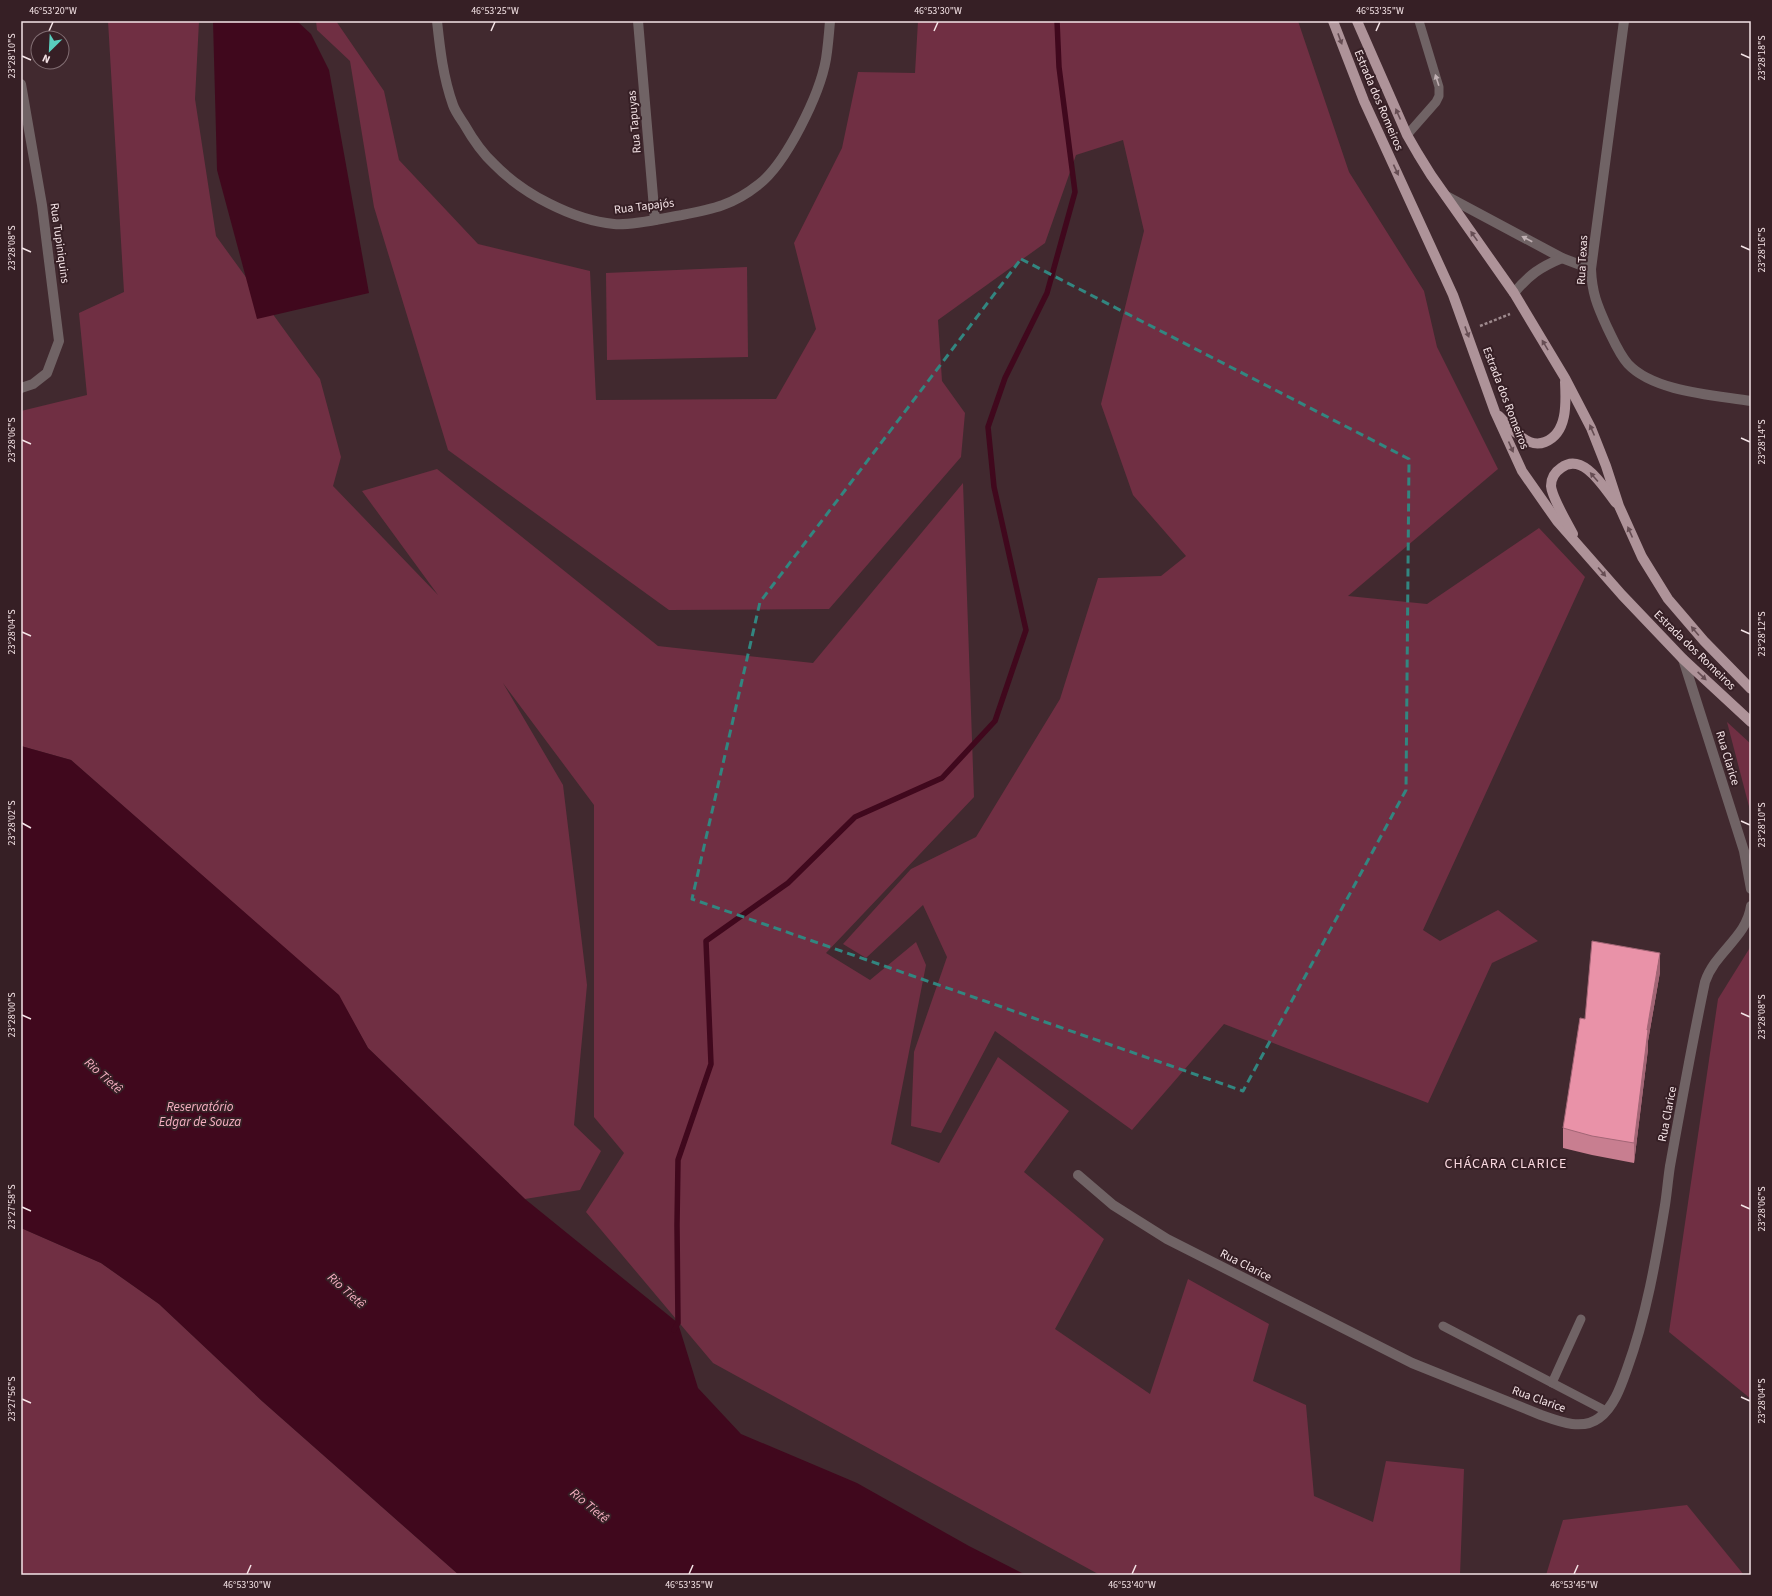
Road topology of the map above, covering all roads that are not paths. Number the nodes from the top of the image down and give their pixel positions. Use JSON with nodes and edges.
{"nodes":[{"id":1,"x":437,"y":21,"type":"edge"},
{"id":2,"x":638,"y":21,"type":"edge"},
{"id":3,"x":830,"y":21,"type":"edge"},
{"id":4,"x":1334,"y":21,"type":"edge"},
{"id":5,"x":1357,"y":21,"type":"edge"},
{"id":6,"x":1419,"y":21,"type":"edge"},
{"id":7,"x":1624,"y":21,"type":"edge"},
{"id":8,"x":21,"y":84,"type":"edge"},
{"id":9,"x":1408,"y":135,"type":"junction"},
{"id":10,"x":1446,"y":196,"type":"junction"},
{"id":11,"x":655,"y":220,"type":"junction"},
{"id":12,"x":1562,"y":258,"type":"junction"},
{"id":13,"x":1592,"y":269,"type":"junction"},
{"id":14,"x":1514,"y":293,"type":"junction"},
{"id":15,"x":1565,"y":378,"type":"junction"},
{"id":16,"x":21,"y":388,"type":"edge"},
{"id":17,"x":1751,"y":401,"type":"edge"},
{"id":18,"x":1495,"y":412,"type":"junction"},
{"id":19,"x":1620,"y":506,"type":"junction"},
{"id":20,"x":1577,"y":543,"type":"junction"},
{"id":21,"x":1683,"y":659,"type":"junction"},
{"id":22,"x":1751,"y":689,"type":"edge"},
{"id":23,"x":1751,"y":722,"type":"edge"},
{"id":24,"x":1751,"y":889,"type":"edge"},
{"id":25,"x":1751,"y":906,"type":"edge"},
{"id":26,"x":1078,"y":1175,"type":"dead end"},
{"id":27,"x":1581,"y":1319,"type":"dead end"},
{"id":28,"x":1443,"y":1326,"type":"dead end"},
{"id":29,"x":1552,"y":1383,"type":"junction"},
{"id":30,"x":1606,"y":1412,"type":"junction"}],
"edges":[{"from":1,"to":11,"type":"street","name":"Rua Tapajós"},
{"from":2,"to":11,"type":"street","name":"Rua Tapuyas"},
{"from":3,"to":11,"type":"street","name":"Rua Tapajós"},
{"from":4,"to":18,"type":"main road","name":"Estrada dos Romeiros","one_way":true},
{"from":9,"to":5,"type":"main road","name":"Estrada dos Romeiros","one_way":true},
{"from":9,"to":6,"type":"lane","one_way":true},
{"from":7,"to":13,"type":"street","name":"Rua Texas"},
{"from":8,"to":16,"type":"street","name":"Rua Tupiniquins"},
{"from":9,"to":10,"type":"main road","name":"Estrada dos Romeiros"},
{"from":12,"to":10,"type":"street","one_way":true},
{"from":14,"to":10,"type":"main road","name":"Estrada dos Romeiros","one_way":true},
{"from":12,"to":13,"type":"street"},
{"from":12,"to":14,"type":"street"},
{"from":13,"to":17,"type":"street","name":"Rua Texas"},
{"from":15,"to":14,"type":"main road","name":"Estrada dos Romeiros","one_way":true},
{"from":15,"to":18,"type":"main road"},
{"from":19,"to":15,"type":"main road","name":"Estrada dos Romeiros","one_way":true},
{"from":18,"to":20,"type":"main road","name":"Estrada dos Romeiros","one_way":true},
{"from":19,"to":20,"type":"main road","one_way":true},
{"from":22,"to":19,"type":"main road","name":"Estrada dos Romeiros","one_way":true},
{"from":20,"to":21,"type":"main road","name":"Estrada dos Romeiros","one_way":true},
{"from":21,"to":23,"type":"main road","name":"Estrada dos Romeiros","one_way":true},
{"from":21,"to":24,"type":"street","name":"Rua Clarice"},
{"from":25,"to":30,"type":"street","name":"Rua Clarice"},
{"from":26,"to":30,"type":"street","name":"Rua Clarice"},
{"from":27,"to":29,"type":"lane"},
{"from":28,"to":29,"type":"lane"},
{"from":29,"to":30,"type":"lane"}]}
